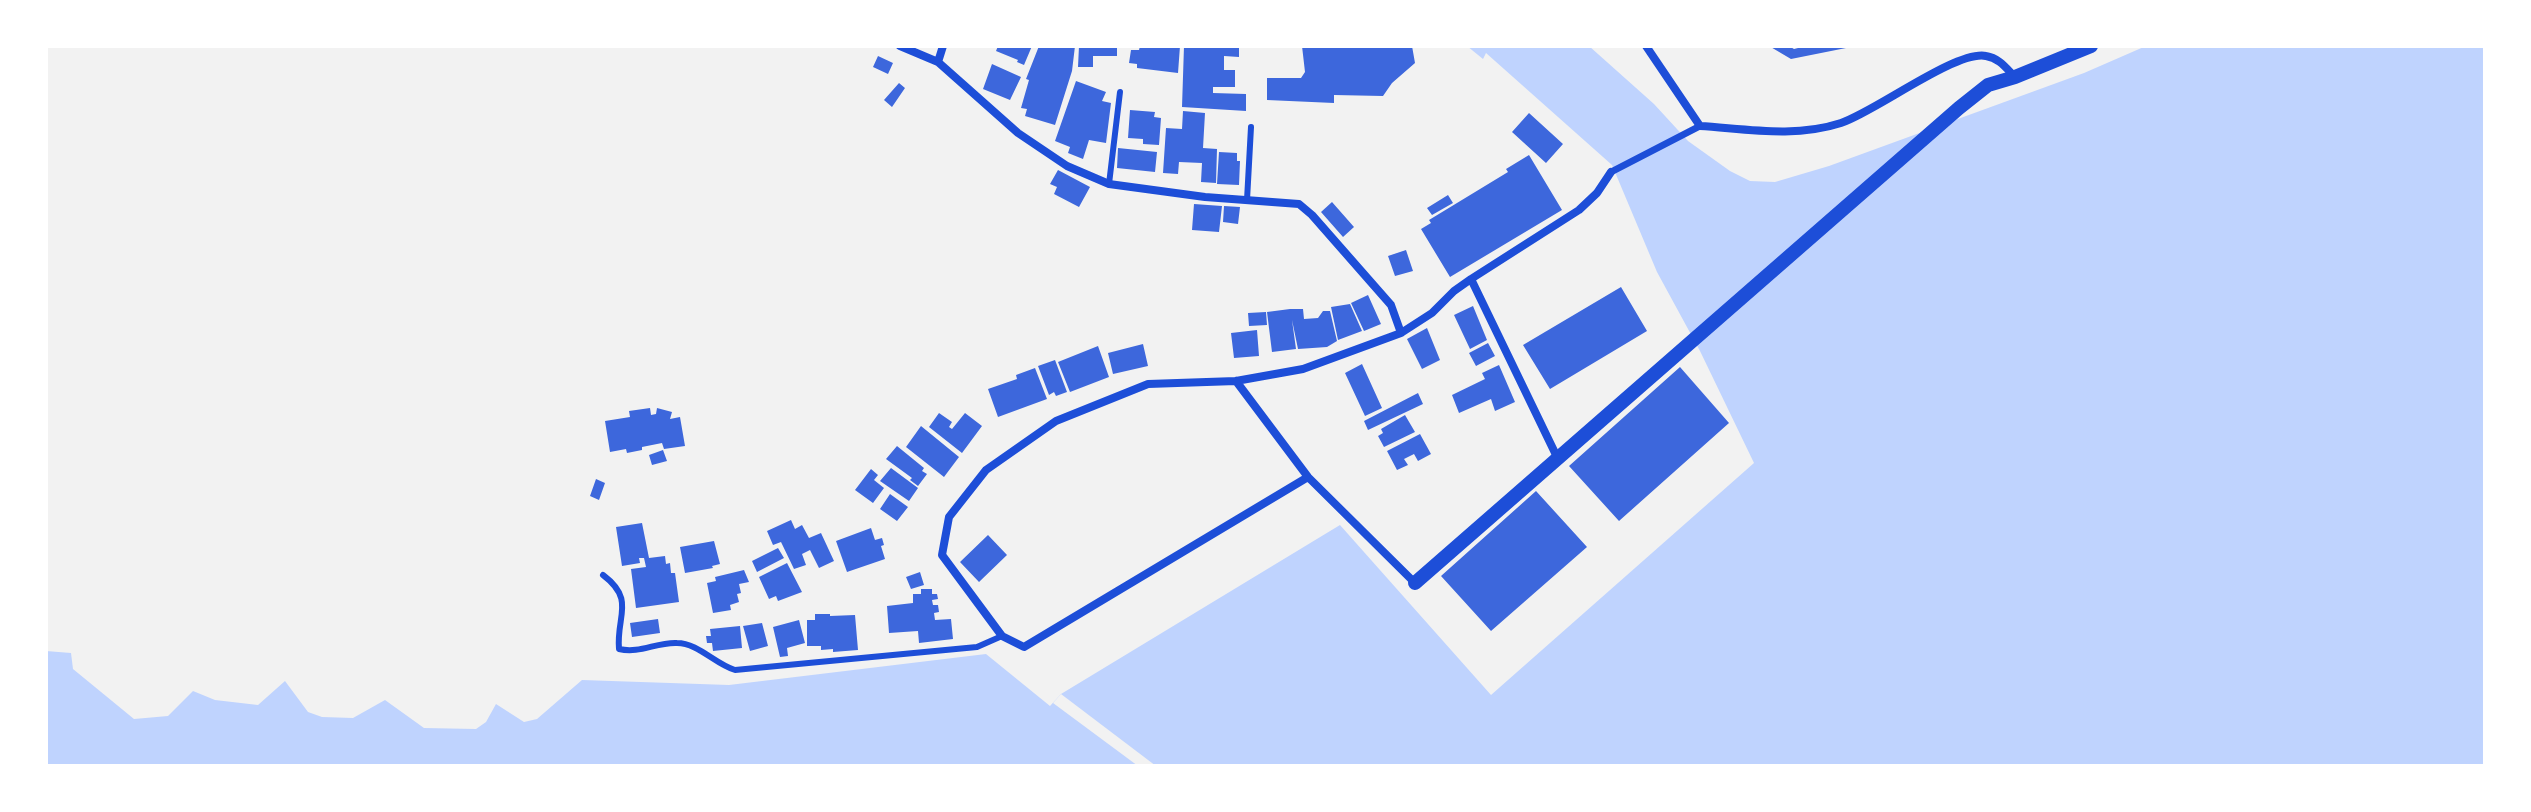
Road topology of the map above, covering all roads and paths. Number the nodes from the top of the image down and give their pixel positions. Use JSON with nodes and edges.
{"nodes":[{"id":1,"x":900,"y":46,"type":"edge"},
{"id":2,"x":943,"y":46,"type":"edge"},
{"id":3,"x":1646,"y":46,"type":"edge"},
{"id":4,"x":2091,"y":46,"type":"edge"},
{"id":5,"x":938,"y":62,"type":"junction"},
{"id":6,"x":2015,"y":77,"type":"junction"},
{"id":7,"x":1120,"y":92,"type":"dead end"},
{"id":8,"x":1700,"y":126,"type":"junction"},
{"id":9,"x":1251,"y":127,"type":"dead end"},
{"id":10,"x":1611,"y":172,"type":"joint"},
{"id":11,"x":1109,"y":184,"type":"junction"},
{"id":12,"x":1247,"y":200,"type":"junction"},
{"id":13,"x":1471,"y":279,"type":"junction"},
{"id":14,"x":1401,"y":333,"type":"junction"},
{"id":15,"x":1236,"y":381,"type":"junction"},
{"id":16,"x":1557,"y":457,"type":"junction"},
{"id":17,"x":1308,"y":477,"type":"junction"},
{"id":18,"x":603,"y":575,"type":"dead end"},
{"id":19,"x":1415,"y":583,"type":"joint"},
{"id":20,"x":1002,"y":636,"type":"junction"}],
"edges":[{"from":1,"to":5,"type":"street"},
{"from":2,"to":5,"type":"street"},
{"from":3,"to":8,"type":"street"},
{"from":4,"to":6,"type":"street"},
{"from":5,"to":11,"type":"street"},
{"from":6,"to":8,"type":"street"},
{"from":6,"to":16,"type":"street"},
{"from":7,"to":11,"type":"lane"},
{"from":8,"to":10,"type":"street"},
{"from":9,"to":12,"type":"lane"},
{"from":10,"to":13,"type":"street"},
{"from":11,"to":12,"type":"street"},
{"from":12,"to":14,"type":"street"},
{"from":13,"to":14,"type":"street"},
{"from":13,"to":16,"type":"street"},
{"from":14,"to":15,"type":"street"},
{"from":15,"to":17,"type":"street"},
{"from":15,"to":20,"type":"street"},
{"from":16,"to":19,"type":"street"},
{"from":17,"to":19,"type":"street"},
{"from":17,"to":20,"type":"street"},
{"from":18,"to":20,"type":"lane"}]}
